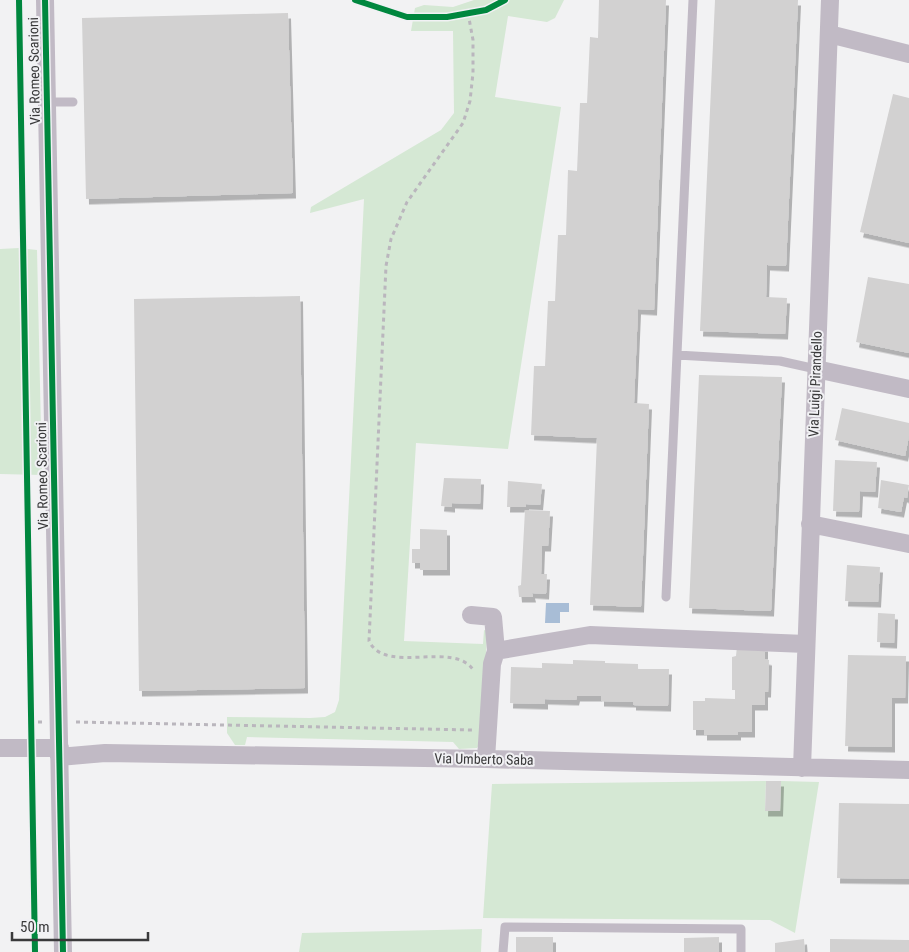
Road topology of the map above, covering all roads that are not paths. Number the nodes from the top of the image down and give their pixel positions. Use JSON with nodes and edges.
{"nodes":[{"id":1,"x":46,"y":0,"type":"edge"},
{"id":2,"x":693,"y":0,"type":"edge"},
{"id":3,"x":830,"y":0,"type":"edge"},
{"id":4,"x":829,"y":34,"type":"junction"},
{"id":5,"x":909,"y":54,"type":"edge"},
{"id":6,"x":47,"y":102,"type":"junction"},
{"id":7,"x":73,"y":102,"type":"dead end"},
{"id":8,"x":677,"y":355,"type":"junction"},
{"id":9,"x":816,"y":369,"type":"junction"},
{"id":10,"x":909,"y":389,"type":"edge"},
{"id":11,"x":810,"y":524,"type":"junction"},
{"id":12,"x":909,"y":544,"type":"edge"},
{"id":13,"x":666,"y":596,"type":"dead end"},
{"id":14,"x":471,"y":615,"type":"dead end"},
{"id":15,"x":806,"y":644,"type":"junction"},
{"id":16,"x":496,"y":651,"type":"junction"},
{"id":17,"x":0,"y":748,"type":"edge"},
{"id":18,"x":60,"y":752,"type":"junction"},
{"id":19,"x":478,"y":759,"type":"junction"},
{"id":20,"x":802,"y":768,"type":"junction"},
{"id":21,"x":909,"y":770,"type":"edge"},
{"id":22,"x":63,"y":952,"type":"edge"},
{"id":23,"x":504,"y":952,"type":"edge"},
{"id":24,"x":741,"y":952,"type":"edge"}],
"edges":[{"from":1,"to":6,"type":"street","name":"Via Romeo Scarioni"},
{"from":2,"to":8,"type":"lane"},
{"from":3,"to":4,"type":"street","name":"Via Luigi Pirandello"},
{"from":4,"to":5,"type":"street"},
{"from":4,"to":9,"type":"street","name":"Via Luigi Pirandello"},
{"from":6,"to":7,"type":"lane"},
{"from":6,"to":18,"type":"street","name":"Via Romeo Scarioni"},
{"from":8,"to":9,"type":"lane"},
{"from":8,"to":13,"type":"lane"},
{"from":9,"to":10,"type":"street"},
{"from":9,"to":11,"type":"street","name":"Via Luigi Pirandello"},
{"from":11,"to":12,"type":"street"},
{"from":11,"to":15,"type":"street","name":"Via Luigi Pirandello"},
{"from":14,"to":16,"type":"street"},
{"from":15,"to":16,"type":"street"},
{"from":15,"to":20,"type":"street","name":"Via Luigi Pirandello"},
{"from":16,"to":19,"type":"street"},
{"from":17,"to":18,"type":"street","name":"Via Umberto Saba"},
{"from":18,"to":19,"type":"street","name":"Via Umberto Saba"},
{"from":18,"to":22,"type":"street","name":"Via Romeo Scarioni"},
{"from":19,"to":20,"type":"street","name":"Via Umberto Saba"},
{"from":20,"to":21,"type":"street","name":"Via Umberto Saba"},
{"from":23,"to":24,"type":"lane"}]}
